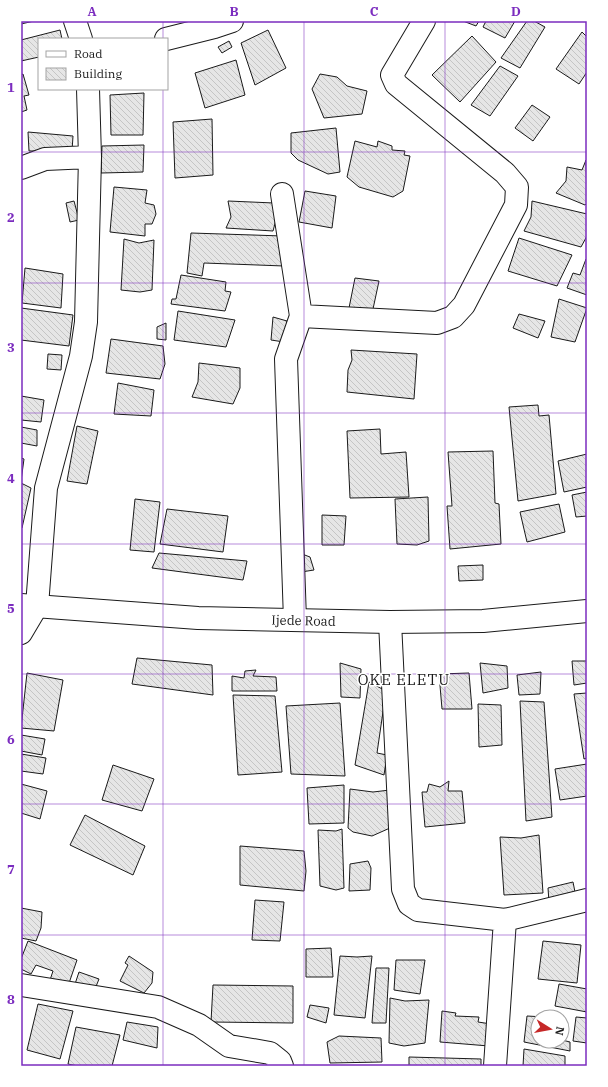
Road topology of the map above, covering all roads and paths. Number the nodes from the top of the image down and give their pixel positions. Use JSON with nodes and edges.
{"nodes":[{"id":1,"x":75,"y":21,"type":"edge"},
{"id":2,"x":232,"y":21,"type":"edge"},
{"id":3,"x":424,"y":21,"type":"edge"},
{"id":4,"x":81,"y":38,"type":"edge"},
{"id":5,"x":168,"y":38,"type":"edge"},
{"id":6,"x":88,"y":90,"type":"edge"},
{"id":7,"x":90,"y":157,"type":"junction"},
{"id":8,"x":21,"y":168,"type":"edge"},
{"id":9,"x":282,"y":194,"type":"dead end"},
{"id":10,"x":301,"y":316,"type":"junction"},
{"id":11,"x":29,"y":605,"type":"edge"},
{"id":12,"x":587,"y":611,"type":"edge"},
{"id":13,"x":295,"y":620,"type":"junction"},
{"id":14,"x":390,"y":622,"type":"junction"},
{"id":15,"x":21,"y":633,"type":"edge"},
{"id":16,"x":587,"y":900,"type":"edge"},
{"id":17,"x":504,"y":920,"type":"junction"},
{"id":18,"x":21,"y":985,"type":"edge"},
{"id":19,"x":282,"y":1066,"type":"edge"},
{"id":20,"x":495,"y":1066,"type":"edge"}],
"edges":[{"from":1,"to":4,"type":"street"},
{"from":2,"to":5,"type":"street"},
{"from":3,"to":10,"type":"street"},
{"from":6,"to":7,"type":"street"},
{"from":7,"to":8,"type":"street"},
{"from":7,"to":11,"type":"street"},
{"from":9,"to":10,"type":"street"},
{"from":10,"to":13,"type":"street"},
{"from":11,"to":13,"type":"street","name":"Ijede Road"},
{"from":11,"to":15,"type":"street"},
{"from":12,"to":14,"type":"street","name":"Ijede Road"},
{"from":13,"to":14,"type":"street","name":"Ijede Road"},
{"from":14,"to":17,"type":"street"},
{"from":16,"to":17,"type":"street"},
{"from":17,"to":20,"type":"street"},
{"from":18,"to":19,"type":"street"}]}
